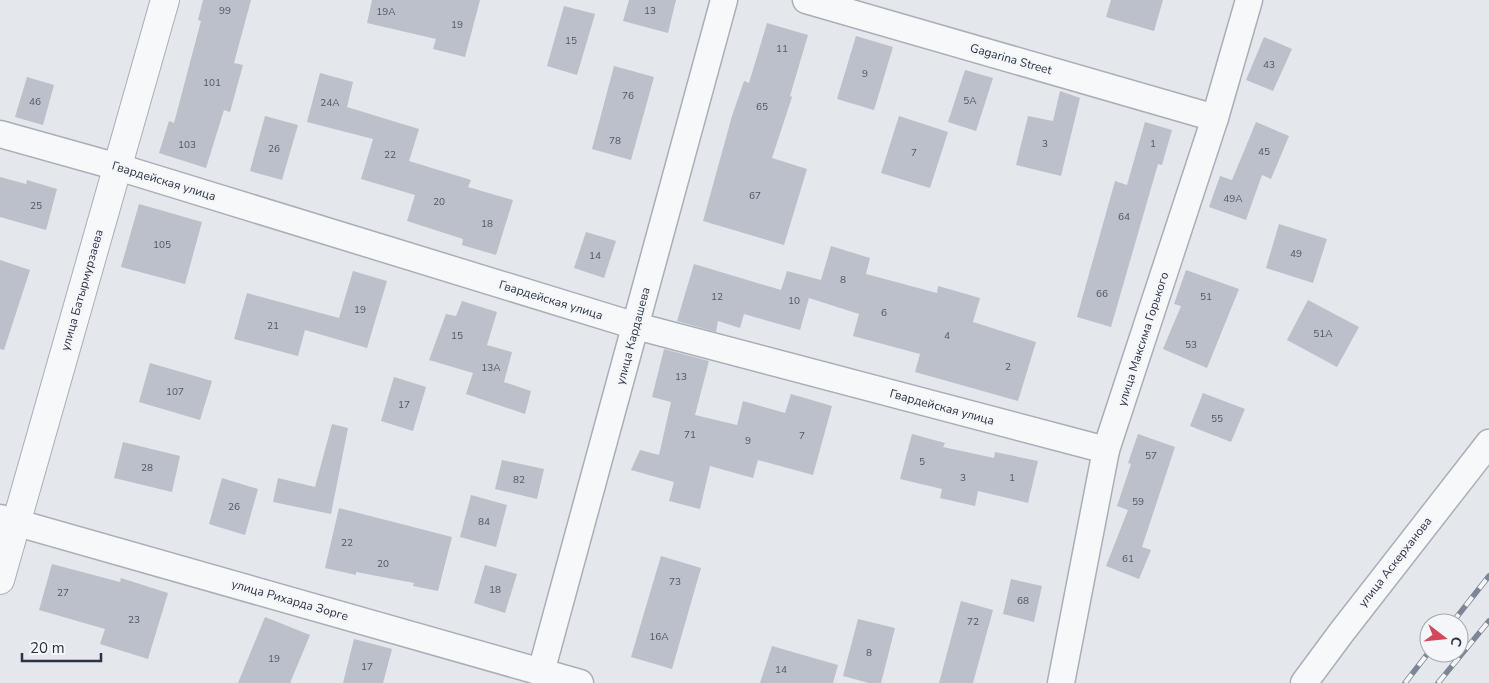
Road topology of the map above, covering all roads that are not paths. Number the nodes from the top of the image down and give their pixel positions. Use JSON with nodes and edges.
{"nodes":[{"id":1,"x":165,"y":0,"type":"edge"},
{"id":2,"x":724,"y":0,"type":"edge"},
{"id":3,"x":806,"y":0,"type":"edge"},
{"id":4,"x":1248,"y":0,"type":"edge"},
{"id":5,"x":1215,"y":118,"type":"junction"},
{"id":6,"x":0,"y":134,"type":"edge"},
{"id":7,"x":118,"y":167,"type":"junction"},
{"id":8,"x":636,"y":326,"type":"junction"},
{"id":9,"x":1489,"y":443,"type":"edge"},
{"id":10,"x":1106,"y":450,"type":"junction"},
{"id":11,"x":7,"y":520,"type":"edge"},
{"id":12,"x":0,"y":580,"type":"edge"},
{"id":13,"x":541,"y":672,"type":"junction"},
{"id":14,"x":580,"y":683,"type":"edge"},
{"id":15,"x":1061,"y":683,"type":"edge"},
{"id":16,"x":1304,"y":683,"type":"edge"}],
"edges":[{"from":1,"to":7,"type":"street","name":"улица Батырмурзаева"},
{"from":2,"to":8,"type":"street","name":"улица Кардашева"},
{"from":3,"to":5,"type":"street","name":"Gagarina Street"},
{"from":4,"to":5,"type":"street","name":"улица Максима Горького"},
{"from":5,"to":10,"type":"street","name":"улица Максима Горького"},
{"from":6,"to":7,"type":"street","name":"Гвардейская улица"},
{"from":7,"to":8,"type":"street","name":"Гвардейская улица"},
{"from":7,"to":11,"type":"street","name":"улица Батырмурзаева"},
{"from":8,"to":10,"type":"street","name":"Гвардейская улица"},
{"from":8,"to":13,"type":"street","name":"улица Кардашева"},
{"from":9,"to":16,"type":"street","name":"улица Аскерханова"},
{"from":10,"to":15,"type":"street","name":"улица Максима Горького"},
{"from":11,"to":12,"type":"street","name":"улица Батырмурзаева"},
{"from":11,"to":13,"type":"street","name":"улица Рихарда Зорге"},
{"from":13,"to":14,"type":"street","name":"улица Рихарда Зорге"}]}
